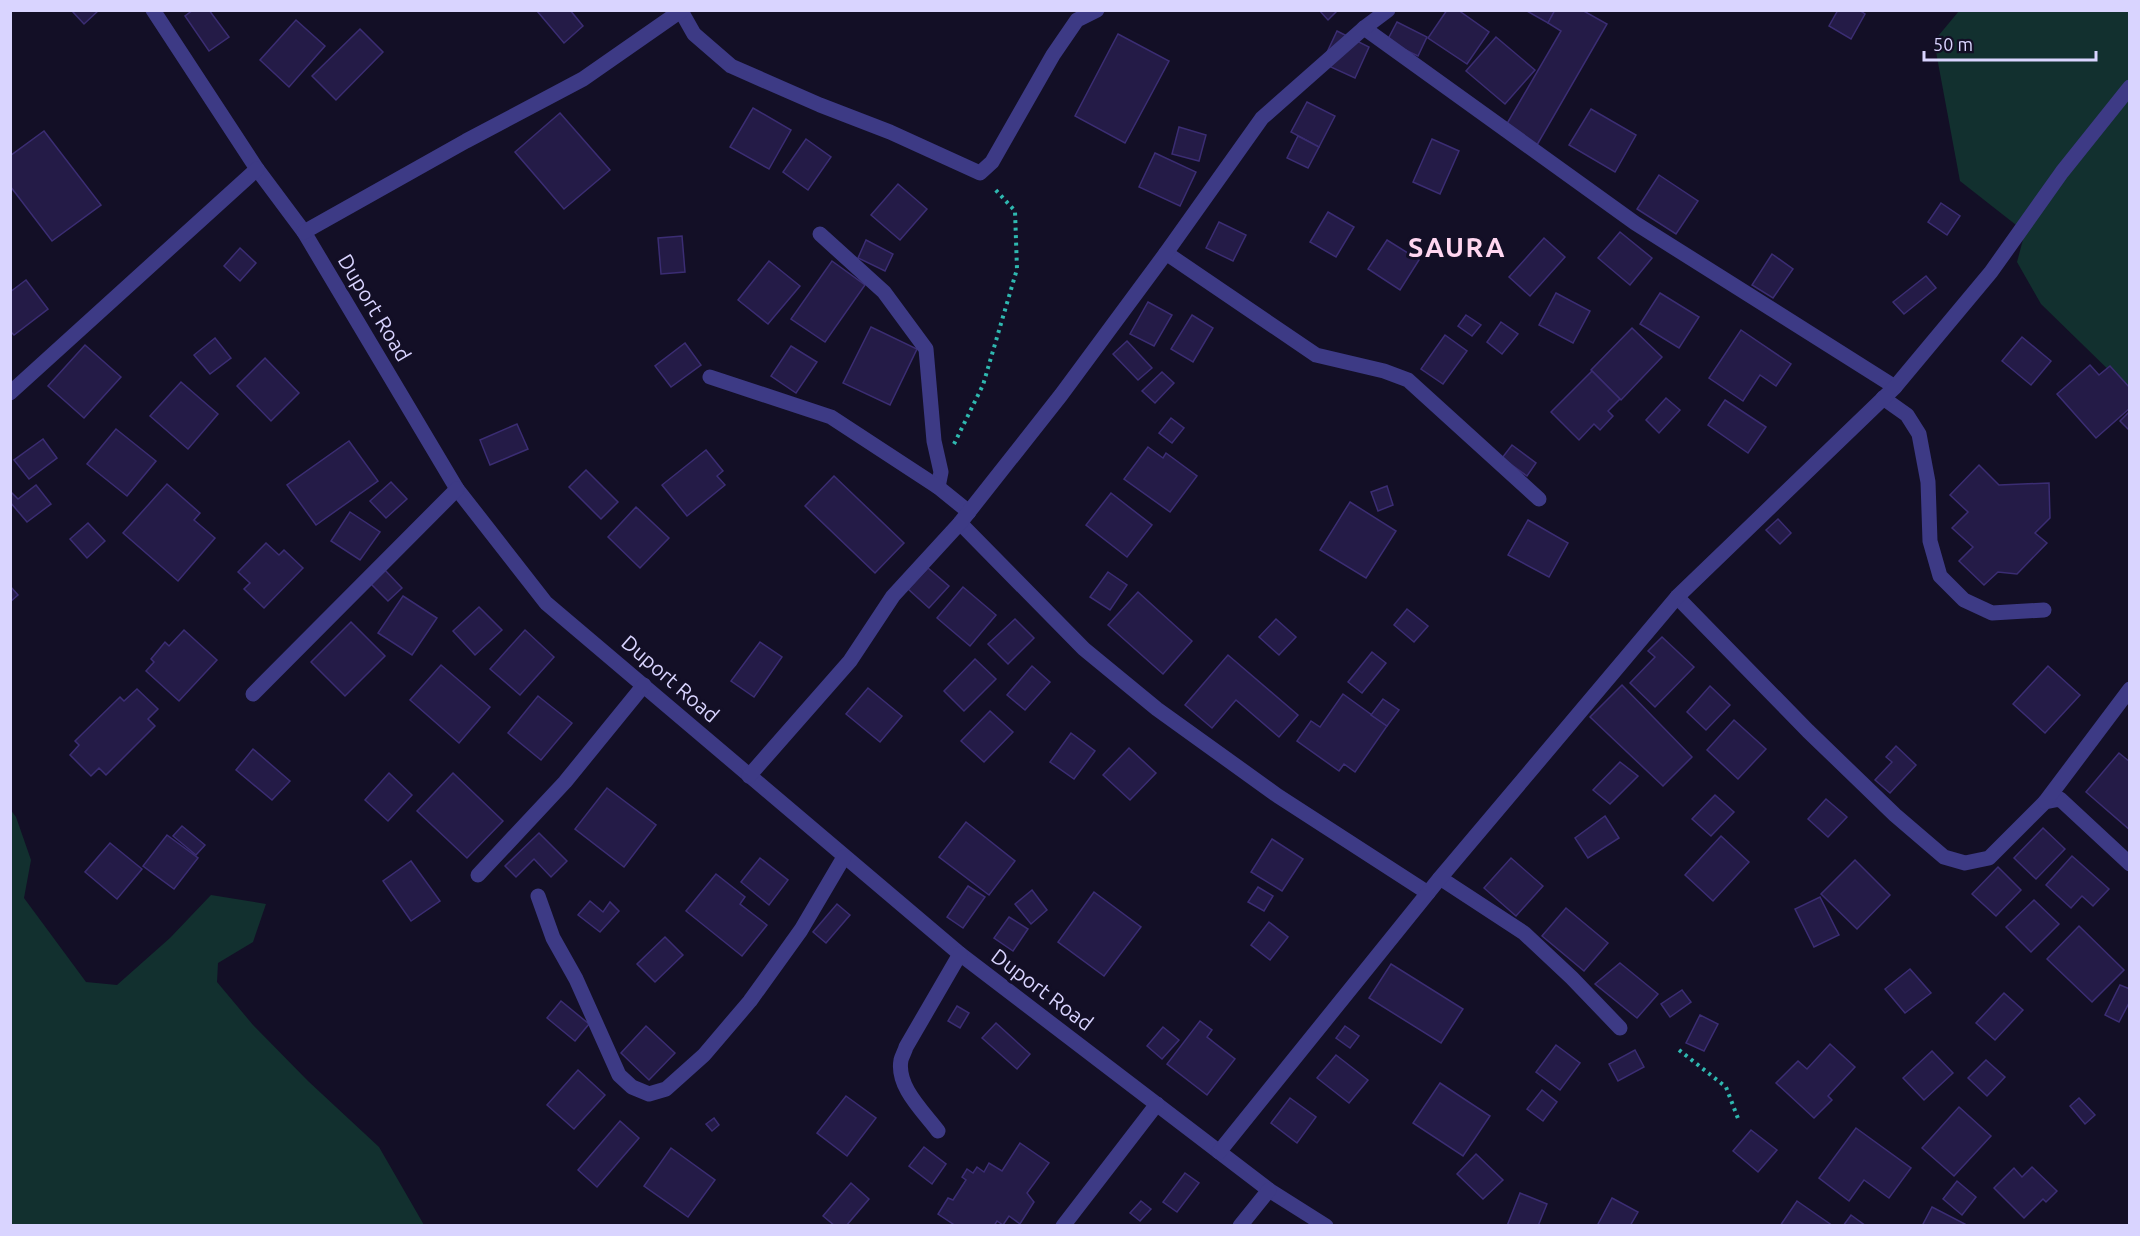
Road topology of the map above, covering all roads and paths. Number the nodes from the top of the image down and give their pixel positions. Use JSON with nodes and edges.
{"nodes":[{"id":1,"x":153,"y":10,"type":"edge"},
{"id":2,"x":1097,"y":10,"type":"edge"},
{"id":3,"x":1388,"y":10,"type":"edge"},
{"id":4,"x":682,"y":11,"type":"edge"},
{"id":5,"x":1364,"y":28,"type":"junction"},
{"id":6,"x":2130,"y":87,"type":"edge"},
{"id":7,"x":257,"y":169,"type":"junction"},
{"id":8,"x":980,"y":173,"type":"junction"},
{"id":9,"x":304,"y":232,"type":"junction"},
{"id":10,"x":820,"y":234,"type":"dead end"},
{"id":11,"x":1166,"y":253,"type":"junction"},
{"id":12,"x":710,"y":377,"type":"dead end"},
{"id":13,"x":1895,"y":387,"type":"junction"},
{"id":14,"x":10,"y":393,"type":"edge"},
{"id":15,"x":1883,"y":398,"type":"junction"},
{"id":16,"x":940,"y":480,"type":"junction"},
{"id":17,"x":457,"y":489,"type":"junction"},
{"id":18,"x":1539,"y":499,"type":"dead end"},
{"id":19,"x":965,"y":517,"type":"junction"},
{"id":20,"x":1677,"y":597,"type":"junction"},
{"id":21,"x":2044,"y":610,"type":"dead end"},
{"id":22,"x":644,"y":685,"type":"junction"},
{"id":23,"x":2130,"y":689,"type":"edge"},
{"id":24,"x":253,"y":694,"type":"dead end"},
{"id":25,"x":749,"y":776,"type":"junction"},
{"id":26,"x":2045,"y":802,"type":"junction"},
{"id":27,"x":844,"y":857,"type":"junction"},
{"id":28,"x":2130,"y":864,"type":"edge"},
{"id":29,"x":478,"y":875,"type":"dead end"},
{"id":30,"x":1440,"y":878,"type":"junction"},
{"id":31,"x":1428,"y":892,"type":"junction"},
{"id":32,"x":538,"y":896,"type":"dead end"},
{"id":33,"x":960,"y":954,"type":"junction"},
{"id":34,"x":1620,"y":1028,"type":"dead end"},
{"id":35,"x":1679,"y":1050,"type":"dead end"},
{"id":36,"x":1157,"y":1104,"type":"junction"},
{"id":37,"x":1739,"y":1121,"type":"dead end"},
{"id":38,"x":938,"y":1131,"type":"dead end"},
{"id":39,"x":1220,"y":1152,"type":"junction"},
{"id":40,"x":1269,"y":1190,"type":"junction"},
{"id":41,"x":1063,"y":1226,"type":"edge"},
{"id":42,"x":1240,"y":1226,"type":"edge"},
{"id":43,"x":1326,"y":1226,"type":"edge"}],
"edges":[{"from":1,"to":7,"type":"street","name":"Duport Road"},
{"from":2,"to":8,"type":"street"},
{"from":3,"to":5,"type":"street"},
{"from":4,"to":8,"type":"street"},
{"from":4,"to":9,"type":"street"},
{"from":5,"to":11,"type":"street"},
{"from":5,"to":13,"type":"street"},
{"from":6,"to":13,"type":"street"},
{"from":7,"to":9,"type":"street","name":"Duport Road"},
{"from":7,"to":14,"type":"street"},
{"from":8,"to":16,"type":"path"},
{"from":9,"to":17,"type":"street","name":"Duport Road"},
{"from":10,"to":16,"type":"street"},
{"from":11,"to":18,"type":"street"},
{"from":11,"to":19,"type":"street"},
{"from":12,"to":16,"type":"street"},
{"from":13,"to":15,"type":"street"},
{"from":15,"to":20,"type":"street"},
{"from":15,"to":21,"type":"street"},
{"from":16,"to":19,"type":"street"},
{"from":17,"to":22,"type":"street","name":"Duport Road"},
{"from":17,"to":24,"type":"street"},
{"from":19,"to":25,"type":"street"},
{"from":19,"to":31,"type":"street"},
{"from":20,"to":26,"type":"street"},
{"from":20,"to":30,"type":"street"},
{"from":22,"to":25,"type":"street","name":"Duport Road"},
{"from":22,"to":29,"type":"street"},
{"from":23,"to":26,"type":"street"},
{"from":25,"to":27,"type":"street","name":"Duport Road"},
{"from":26,"to":28,"type":"street"},
{"from":27,"to":32,"type":"street"},
{"from":27,"to":33,"type":"street","name":"Duport Road"},
{"from":30,"to":31,"type":"street"},
{"from":30,"to":34,"type":"street"},
{"from":31,"to":39,"type":"street"},
{"from":33,"to":36,"type":"street","name":"Duport Road"},
{"from":33,"to":38,"type":"street"},
{"from":35,"to":37,"type":"path"},
{"from":36,"to":39,"type":"street","name":"Duport Road"},
{"from":36,"to":41,"type":"street"},
{"from":39,"to":40,"type":"street","name":"Duport Road"},
{"from":40,"to":42,"type":"street"},
{"from":40,"to":43,"type":"street","name":"Duport Road"}]}
